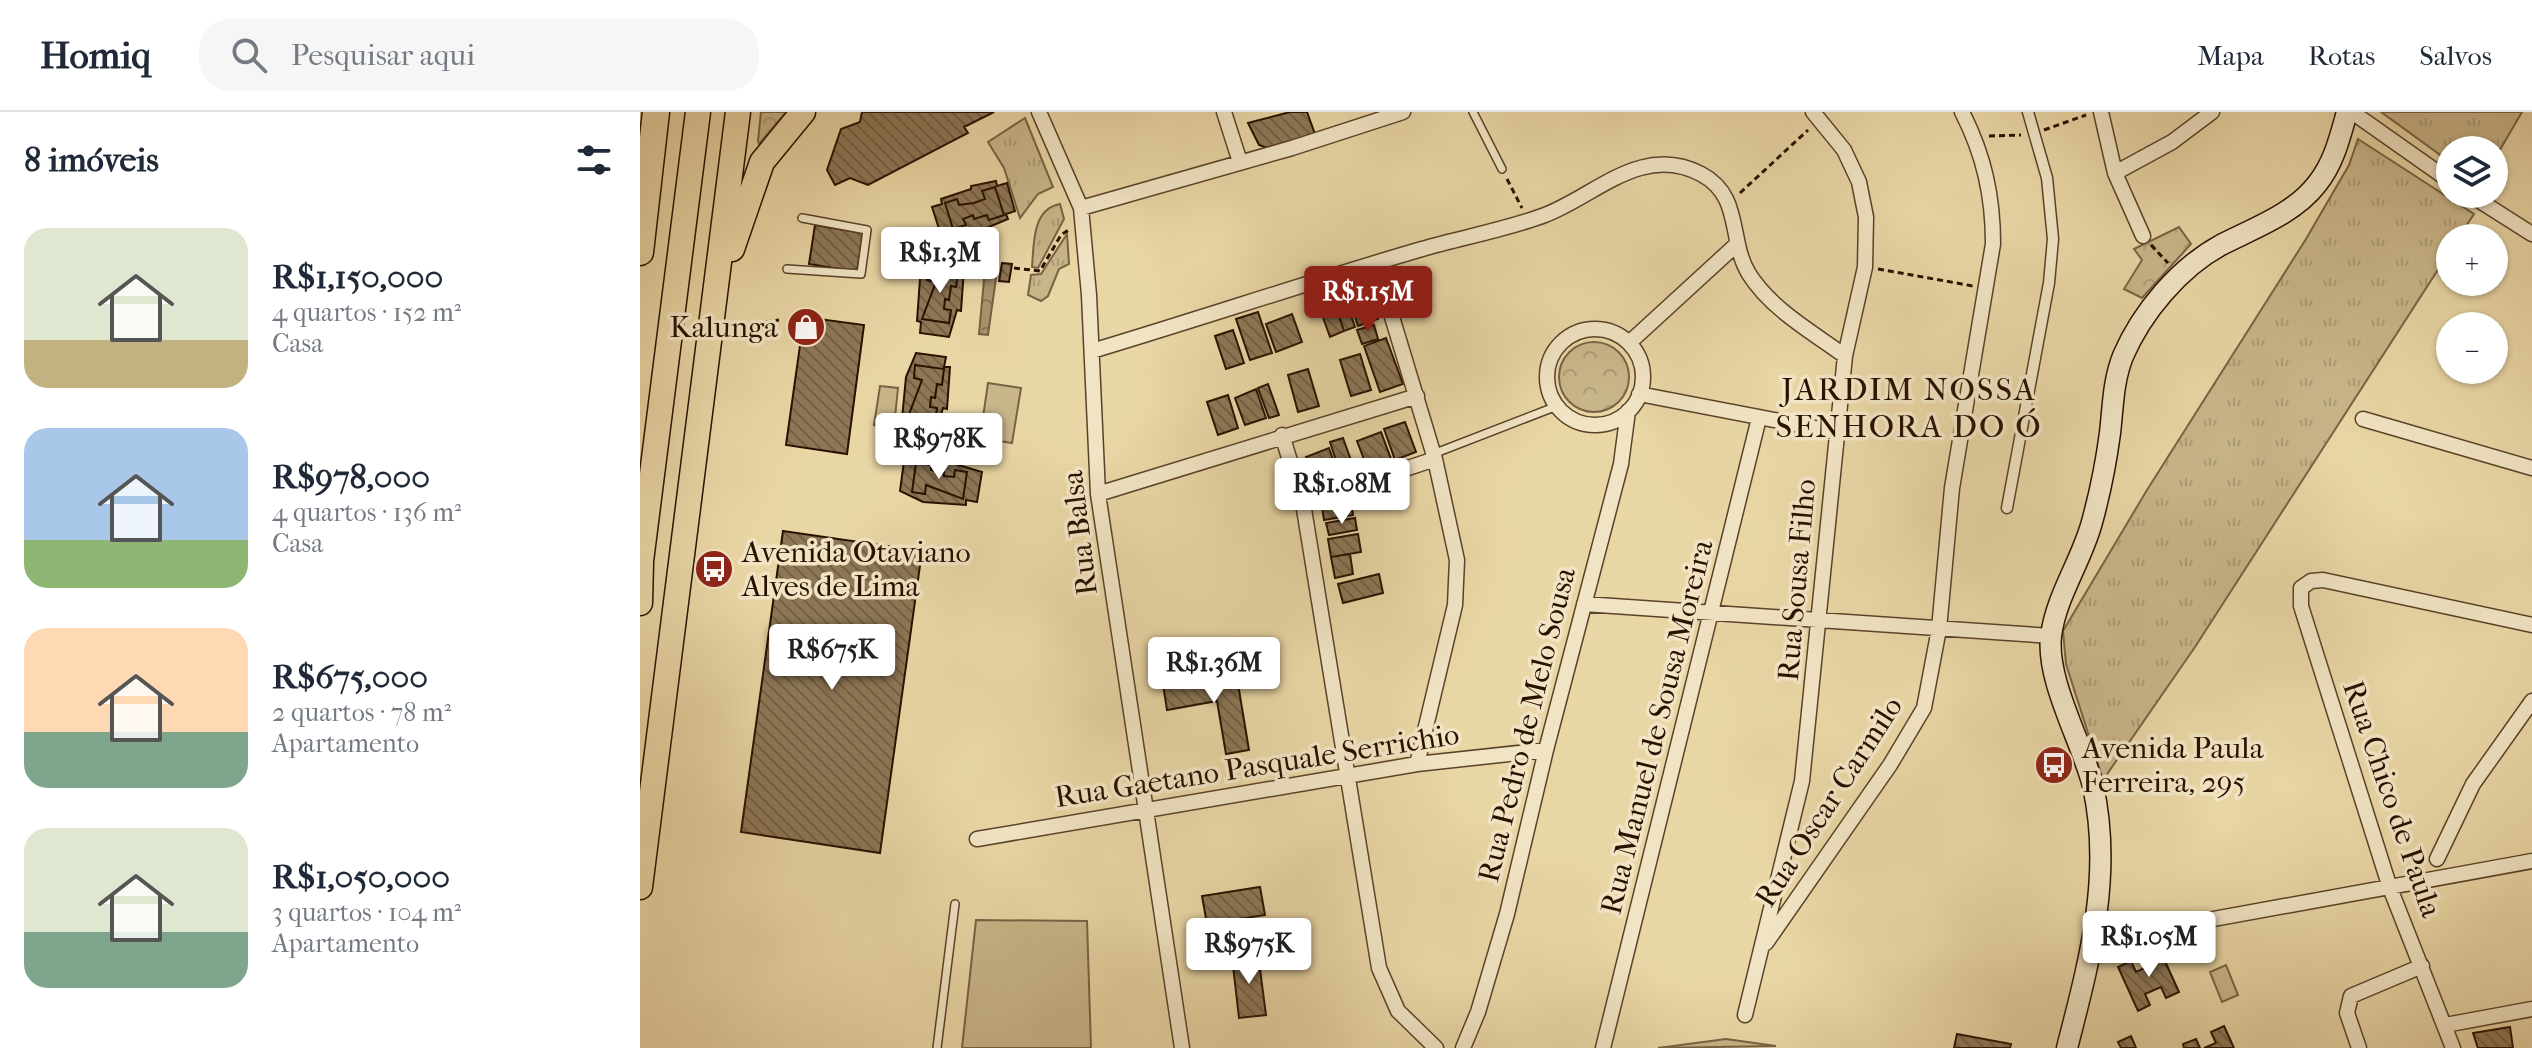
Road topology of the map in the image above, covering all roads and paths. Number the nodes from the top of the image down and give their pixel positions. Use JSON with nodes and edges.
{"nodes":[{"id":1,"x":656,"y":112,"type":"edge"},
{"id":2,"x":698,"y":112,"type":"edge"},
{"id":3,"x":738,"y":112,"type":"edge"},
{"id":4,"x":803,"y":112,"type":"edge"},
{"id":5,"x":1039,"y":112,"type":"edge"},
{"id":6,"x":1224,"y":112,"type":"edge"},
{"id":7,"x":1403,"y":112,"type":"edge"},
{"id":8,"x":1473,"y":112,"type":"edge"},
{"id":9,"x":1962,"y":112,"type":"edge"},
{"id":10,"x":2028,"y":112,"type":"edge"},
{"id":11,"x":2101,"y":112,"type":"edge"},
{"id":12,"x":2212,"y":112,"type":"edge"},
{"id":13,"x":2350,"y":112,"type":"edge"},
{"id":14,"x":1382,"y":115,"type":"edge"},
{"id":15,"x":1816,"y":116,"type":"edge"},
{"id":16,"x":1240,"y":162,"type":"junction"},
{"id":17,"x":1502,"y":169,"type":"joint"},
{"id":18,"x":2436,"y":171,"type":"edge"},
{"id":19,"x":2115,"y":173,"type":"junction"},
{"id":20,"x":1730,"y":203,"type":"junction"},
{"id":21,"x":1081,"y":208,"type":"junction"},
{"id":22,"x":2491,"y":208,"type":"edge"},
{"id":23,"x":802,"y":218,"type":"dead end"},
{"id":24,"x":1529,"y":221,"type":"junction"},
{"id":25,"x":1070,"y":229,"type":"dead end"},
{"id":26,"x":2532,"y":234,"type":"edge"},
{"id":27,"x":2143,"y":236,"type":"joint"},
{"id":28,"x":1737,"y":244,"type":"junction"},
{"id":29,"x":640,"y":252,"type":"edge"},
{"id":30,"x":1376,"y":264,"type":"junction"},
{"id":31,"x":1865,"y":267,"type":"junction"},
{"id":32,"x":1014,"y":268,"type":"dead end"},
{"id":33,"x":787,"y":269,"type":"dead end"},
{"id":34,"x":2179,"y":275,"type":"junction"},
{"id":35,"x":1989,"y":288,"type":"junction"},
{"id":36,"x":715,"y":292,"type":"junction"},
{"id":37,"x":779,"y":320,"type":"dead end"},
{"id":38,"x":746,"y":325,"type":"dead end"},
{"id":39,"x":1629,"y":343,"type":"junction"},
{"id":40,"x":1092,"y":351,"type":"junction"},
{"id":41,"x":1845,"y":356,"type":"junction"},
{"id":42,"x":1639,"y":394,"type":"junction"},
{"id":43,"x":1417,"y":396,"type":"junction"},
{"id":44,"x":1557,"y":406,"type":"junction"},
{"id":45,"x":1628,"y":411,"type":"junction"},
{"id":46,"x":1759,"y":418,"type":"junction"},
{"id":47,"x":2363,"y":419,"type":"dead end"},
{"id":48,"x":1836,"y":432,"type":"junction"},
{"id":49,"x":1282,"y":435,"type":"junction"},
{"id":50,"x":1434,"y":456,"type":"junction"},
{"id":51,"x":2532,"y":468,"type":"edge"},
{"id":52,"x":1098,"y":494,"type":"junction"},
{"id":53,"x":1303,"y":503,"type":"junction"},
{"id":54,"x":2007,"y":508,"type":"dead end"},
{"id":55,"x":640,"y":566,"type":"edge"},
{"id":56,"x":640,"y":603,"type":"edge"},
{"id":57,"x":1584,"y":604,"type":"junction"},
{"id":58,"x":1713,"y":613,"type":"junction"},
{"id":59,"x":1819,"y":620,"type":"junction"},
{"id":60,"x":2532,"y":625,"type":"edge"},
{"id":61,"x":1939,"y":629,"type":"junction"},
{"id":62,"x":2051,"y":636,"type":"junction"},
{"id":63,"x":2532,"y":701,"type":"edge"},
{"id":64,"x":1546,"y":750,"type":"junction"},
{"id":65,"x":1417,"y":764,"type":"junction"},
{"id":66,"x":1345,"y":777,"type":"junction"},
{"id":67,"x":1148,"y":809,"type":"junction"},
{"id":68,"x":977,"y":839,"type":"dead end"},
{"id":69,"x":2437,"y":859,"type":"dead end"},
{"id":70,"x":2532,"y":861,"type":"edge"},
{"id":71,"x":640,"y":887,"type":"edge"},
{"id":72,"x":2390,"y":888,"type":"junction"},
{"id":73,"x":955,"y":904,"type":"dead end"},
{"id":74,"x":2093,"y":941,"type":"junction"},
{"id":75,"x":1761,"y":950,"type":"junction"},
{"id":76,"x":2422,"y":966,"type":"junction"},
{"id":77,"x":2532,"y":1009,"type":"edge"},
{"id":78,"x":1745,"y":1015,"type":"dead end"},
{"id":79,"x":2445,"y":1025,"type":"junction"},
{"id":80,"x":937,"y":1048,"type":"edge"},
{"id":81,"x":1182,"y":1048,"type":"edge"},
{"id":82,"x":1436,"y":1048,"type":"edge"},
{"id":83,"x":1463,"y":1048,"type":"edge"},
{"id":84,"x":1603,"y":1048,"type":"edge"},
{"id":85,"x":2067,"y":1048,"type":"edge"},
{"id":86,"x":2359,"y":1048,"type":"edge"},
{"id":87,"x":2453,"y":1048,"type":"edge"}],
"edges":[{"from":1,"to":29,"type":"highway"},
{"from":2,"to":55,"type":"highway"},
{"from":3,"to":36,"type":"highway"},
{"from":4,"to":36,"type":"highway"},
{"from":5,"to":21,"type":"street","name":"Rua Balsa"},
{"from":6,"to":16,"type":"street"},
{"from":7,"to":14,"type":"street"},
{"from":8,"to":17,"type":"lane"},
{"from":9,"to":35,"type":"street","name":"Rua Oscar Carmilo"},
{"from":10,"to":54,"type":"street"},
{"from":11,"to":19,"type":"street"},
{"from":12,"to":19,"type":"street"},
{"from":13,"to":18,"type":"street"},
{"from":13,"to":34,"type":"main road"},
{"from":14,"to":16,"type":"street"},
{"from":15,"to":20,"type":"path"},
{"from":15,"to":31,"type":"street","name":"Rua Sousa Filho"},
{"from":16,"to":21,"type":"street"},
{"from":17,"to":24,"type":"path"},
{"from":19,"to":27,"type":"street"},
{"from":20,"to":24,"type":"street"},
{"from":20,"to":28,"type":"street"},
{"from":21,"to":40,"type":"street","name":"Rua Balsa"},
{"from":22,"to":26,"type":"street"},
{"from":23,"to":33,"type":"lane"},
{"from":24,"to":30,"type":"street"},
{"from":25,"to":32,"type":"path"},
{"from":27,"to":34,"type":"path"},
{"from":28,"to":39,"type":"street"},
{"from":28,"to":41,"type":"street"},
{"from":30,"to":40,"type":"street"},
{"from":30,"to":43,"type":"street"},
{"from":31,"to":35,"type":"path"},
{"from":31,"to":41,"type":"street","name":"Rua Sousa Filho"},
{"from":34,"to":62,"type":"main road"},
{"from":35,"to":61,"type":"street","name":"Rua Oscar Carmilo"},
{"from":36,"to":71,"type":"highway"},
{"from":37,"to":38,"type":"path"},
{"from":39,"to":42,"type":"street"},
{"from":39,"to":44,"type":"street"},
{"from":40,"to":52,"type":"street","name":"Rua Balsa"},
{"from":41,"to":48,"type":"street","name":"Rua Sousa Filho"},
{"from":42,"to":45,"type":"street"},
{"from":42,"to":46,"type":"street"},
{"from":43,"to":49,"type":"street"},
{"from":43,"to":50,"type":"street"},
{"from":44,"to":45,"type":"street"},
{"from":44,"to":50,"type":"lane"},
{"from":45,"to":57,"type":"street","name":"Rua Pedro de Melo Sousa"},
{"from":46,"to":48,"type":"street"},
{"from":46,"to":58,"type":"street","name":"Rua Manuel de Sousa Moreira"},
{"from":47,"to":51,"type":"street"},
{"from":48,"to":59,"type":"street","name":"Rua Sousa Filho"},
{"from":49,"to":52,"type":"street"},
{"from":49,"to":53,"type":"street"},
{"from":50,"to":53,"type":"street"},
{"from":50,"to":65,"type":"street"},
{"from":52,"to":67,"type":"street","name":"Rua Balsa"},
{"from":53,"to":66,"type":"street"},
{"from":55,"to":56,"type":"highway"},
{"from":57,"to":58,"type":"street"},
{"from":57,"to":64,"type":"street","name":"Rua Pedro de Melo Sousa"},
{"from":58,"to":59,"type":"street"},
{"from":58,"to":84,"type":"street","name":"Rua Manuel de Sousa Moreira"},
{"from":59,"to":61,"type":"street"},
{"from":59,"to":75,"type":"street","name":"Rua Sousa Filho"},
{"from":60,"to":72,"type":"street","name":"Rua Chico de Paula"},
{"from":61,"to":62,"type":"street"},
{"from":61,"to":75,"type":"street","name":"Rua Oscar Carmilo"},
{"from":62,"to":74,"type":"main road"},
{"from":63,"to":69,"type":"street"},
{"from":64,"to":65,"type":"street","name":"Rua Gaetano Pasquale Serrichio"},
{"from":64,"to":83,"type":"street","name":"Rua Pedro de Melo Sousa"},
{"from":65,"to":66,"type":"street","name":"Rua Gaetano Pasquale Serrichio"},
{"from":66,"to":67,"type":"street","name":"Rua Gaetano Pasquale Serrichio"},
{"from":66,"to":82,"type":"street"},
{"from":67,"to":68,"type":"street","name":"Rua Gaetano Pasquale Serrichio"},
{"from":67,"to":81,"type":"street","name":"Rua Balsa"},
{"from":70,"to":72,"type":"street"},
{"from":72,"to":74,"type":"street"},
{"from":72,"to":76,"type":"street","name":"Rua Chico de Paula"},
{"from":73,"to":80,"type":"lane"},
{"from":74,"to":85,"type":"main road"},
{"from":75,"to":78,"type":"street","name":"Rua Sousa Filho"},
{"from":76,"to":79,"type":"street","name":"Rua Chico de Paula"},
{"from":76,"to":86,"type":"street"},
{"from":77,"to":79,"type":"street"},
{"from":79,"to":87,"type":"street","name":"Rua Chico de Paula"}]}
